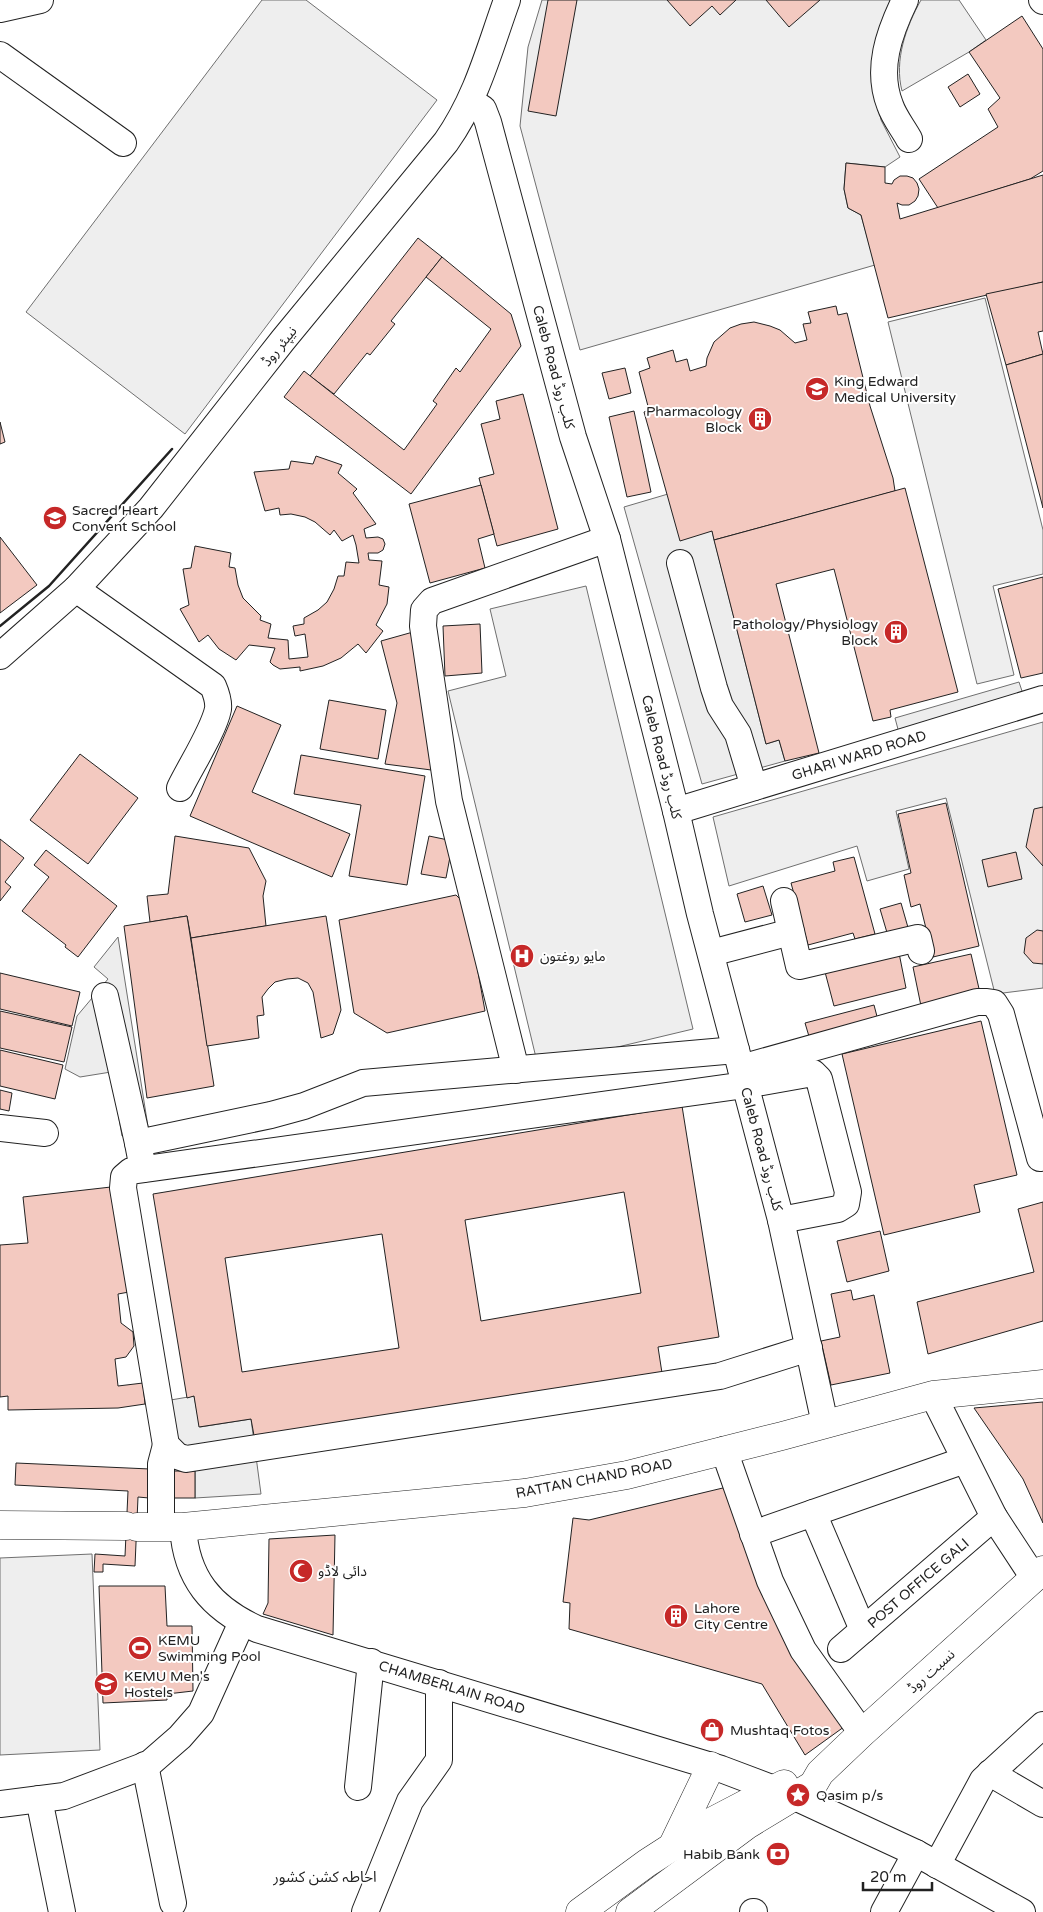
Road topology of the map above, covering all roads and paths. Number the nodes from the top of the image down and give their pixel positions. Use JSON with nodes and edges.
{"nodes":[{"id":1,"x":40,"y":0,"type":"edge"},
{"id":2,"x":507,"y":0,"type":"edge"},
{"id":3,"x":904,"y":0,"type":"edge"},
{"id":4,"x":0,"y":9,"type":"edge"},
{"id":5,"x":0,"y":55,"type":"edge"},
{"id":6,"x":471,"y":101,"type":"junction"},
{"id":7,"x":909,"y":139,"type":"dead end"},
{"id":8,"x":123,"y":143,"type":"dead end"},
{"id":9,"x":607,"y":540,"type":"junction"},
{"id":10,"x":680,"y":563,"type":"dead end"},
{"id":11,"x":76,"y":589,"type":"junction"},
{"id":12,"x":0,"y":656,"type":"edge"},
{"id":13,"x":1043,"y":699,"type":"edge"},
{"id":14,"x":754,"y":787,"type":"junction"},
{"id":15,"x":180,"y":788,"type":"dead end"},
{"id":16,"x":676,"y":812,"type":"junction"},
{"id":17,"x":784,"y":901,"type":"dead end"},
{"id":18,"x":791,"y":932,"type":"junction"},
{"id":19,"x":921,"y":951,"type":"dead end"},
{"id":20,"x":710,"y":954,"type":"junction"},
{"id":21,"x":105,"y":996,"type":"dead end"},
{"id":22,"x":741,"y":1068,"type":"junction"},
{"id":23,"x":516,"y":1070,"type":"junction"},
{"id":24,"x":0,"y":1128,"type":"edge"},
{"id":25,"x":45,"y":1133,"type":"dead end"},
{"id":26,"x":138,"y":1143,"type":"junction"},
{"id":27,"x":1040,"y":1158,"type":"dead end"},
{"id":28,"x":143,"y":1169,"type":"junction"},
{"id":29,"x":780,"y":1220,"type":"junction"},
{"id":30,"x":809,"y":1348,"type":"junction"},
{"id":31,"x":1043,"y":1384,"type":"edge"},
{"id":32,"x":933,"y":1395,"type":"junction"},
{"id":33,"x":826,"y":1424,"type":"junction"},
{"id":34,"x":166,"y":1445,"type":"junction"},
{"id":35,"x":724,"y":1450,"type":"junction"},
{"id":36,"x":965,"y":1460,"type":"junction"},
{"id":37,"x":813,"y":1513,"type":"junction"},
{"id":38,"x":994,"y":1517,"type":"junction"},
{"id":39,"x":0,"y":1525,"type":"edge"},
{"id":40,"x":152,"y":1527,"type":"junction"},
{"id":41,"x":753,"y":1534,"type":"junction"},
{"id":42,"x":1038,"y":1574,"type":"edge"},
{"id":43,"x":242,"y":1622,"type":"junction"},
{"id":44,"x":863,"y":1630,"type":"junction"},
{"id":45,"x":842,"y":1650,"type":"dead end"},
{"id":46,"x":371,"y":1662,"type":"junction"},
{"id":47,"x":439,"y":1683,"type":"junction"},
{"id":48,"x":862,"y":1733,"type":"junction"},
{"id":49,"x":1038,"y":1738,"type":"edge"},
{"id":50,"x":145,"y":1765,"type":"junction"},
{"id":51,"x":710,"y":1766,"type":"junction"},
{"id":52,"x":990,"y":1773,"type":"junction"},
{"id":53,"x":358,"y":1787,"type":"dead end"},
{"id":54,"x":784,"y":1793,"type":"junction"},
{"id":55,"x":39,"y":1799,"type":"junction"},
{"id":56,"x":0,"y":1804,"type":"edge"},
{"id":57,"x":1043,"y":1804,"type":"edge"},
{"id":58,"x":671,"y":1849,"type":"junction"},
{"id":59,"x":926,"y":1859,"type":"junction"},
{"id":60,"x":173,"y":1903,"type":"dead end"},
{"id":61,"x":994,"y":1905,"type":"edge"},
{"id":62,"x":62,"y":1912,"type":"edge"},
{"id":63,"x":365,"y":1912,"type":"edge"},
{"id":64,"x":580,"y":1912,"type":"edge"},
{"id":65,"x":630,"y":1912,"type":"edge"},
{"id":66,"x":884,"y":1912,"type":"edge"},
{"id":67,"x":1022,"y":1912,"type":"edge"}],
"edges":[{"from":1,"to":4,"type":"street"},
{"from":2,"to":6,"type":"street","name":"نیپئر روڈ"},
{"from":3,"to":7,"type":"street"},
{"from":5,"to":8,"type":"street"},
{"from":6,"to":9,"type":"street","name":"Caleb Road کلب روڈ"},
{"from":6,"to":11,"type":"street","name":"نیپئر روڈ"},
{"from":9,"to":16,"type":"street","name":"Caleb Road کلب روڈ"},
{"from":9,"to":23,"type":"street"},
{"from":10,"to":14,"type":"street"},
{"from":11,"to":12,"type":"street","name":"نیپئر روڈ"},
{"from":11,"to":15,"type":"street"},
{"from":13,"to":14,"type":"street","name":"GHARI WARD ROAD"},
{"from":14,"to":16,"type":"street","name":"GHARI WARD ROAD"},
{"from":16,"to":20,"type":"street","name":"Caleb Road کلب روڈ"},
{"from":17,"to":18,"type":"street"},
{"from":18,"to":19,"type":"street"},
{"from":18,"to":20,"type":"street"},
{"from":20,"to":22,"type":"street","name":"Caleb Road کلب روڈ"},
{"from":21,"to":26,"type":"street"},
{"from":22,"to":23,"type":"street"},
{"from":22,"to":27,"type":"street"},
{"from":22,"to":28,"type":"street"},
{"from":22,"to":29,"type":"street","name":"Caleb Road کلب روڈ"},
{"from":22,"to":29,"type":"street"},
{"from":23,"to":26,"type":"street"},
{"from":24,"to":25,"type":"street"},
{"from":26,"to":28,"type":"street"},
{"from":28,"to":34,"type":"street"},
{"from":29,"to":30,"type":"street","name":"Caleb Road کلب روڈ"},
{"from":30,"to":33,"type":"street","name":"Caleb Road کلب روڈ"},
{"from":30,"to":34,"type":"street"},
{"from":31,"to":32,"type":"main road","name":"RATTAN CHAND ROAD"},
{"from":32,"to":33,"type":"main road","name":"RATTAN CHAND ROAD"},
{"from":32,"to":36,"type":"street"},
{"from":33,"to":35,"type":"main road","name":"RATTAN CHAND ROAD"},
{"from":34,"to":40,"type":"street","name":"CHAMBERLAIN ROAD"},
{"from":35,"to":40,"type":"main road","name":"RATTAN CHAND ROAD"},
{"from":35,"to":41,"type":"street"},
{"from":36,"to":37,"type":"street"},
{"from":36,"to":38,"type":"street"},
{"from":37,"to":41,"type":"street"},
{"from":37,"to":44,"type":"street"},
{"from":38,"to":42,"type":"street"},
{"from":38,"to":44,"type":"street","name":"POST OFFICE GALI"},
{"from":39,"to":40,"type":"main road","name":"RATTAN CHAND ROAD"},
{"from":40,"to":43,"type":"street","name":"CHAMBERLAIN ROAD"},
{"from":41,"to":48,"type":"street"},
{"from":42,"to":48,"type":"main road","name":"نسبت روڈ"},
{"from":43,"to":46,"type":"street","name":"CHAMBERLAIN ROAD"},
{"from":43,"to":50,"type":"street"},
{"from":44,"to":45,"type":"street","name":"POST OFFICE GALI"},
{"from":46,"to":47,"type":"street","name":"CHAMBERLAIN ROAD"},
{"from":46,"to":53,"type":"street"},
{"from":47,"to":51,"type":"street","name":"CHAMBERLAIN ROAD"},
{"from":47,"to":63,"type":"street"},
{"from":48,"to":54,"type":"main road","name":"نسبت روڈ"},
{"from":49,"to":52,"type":"street"},
{"from":50,"to":55,"type":"street"},
{"from":50,"to":60,"type":"street"},
{"from":51,"to":54,"type":"street","name":"CHAMBERLAIN ROAD"},
{"from":51,"to":58,"type":"main road"},
{"from":52,"to":57,"type":"street"},
{"from":52,"to":59,"type":"street"},
{"from":54,"to":58,"type":"main road"},
{"from":54,"to":59,"type":"street","name":"CHAMBERLAIN ROAD"},
{"from":54,"to":65,"type":"main road"},
{"from":55,"to":56,"type":"street"},
{"from":55,"to":62,"type":"street"},
{"from":58,"to":64,"type":"main road"},
{"from":59,"to":61,"type":"street","name":"CHAMBERLAIN ROAD"},
{"from":59,"to":66,"type":"street"},
{"from":61,"to":67,"type":"street","name":"CHAMBERLAIN ROAD"}]}
